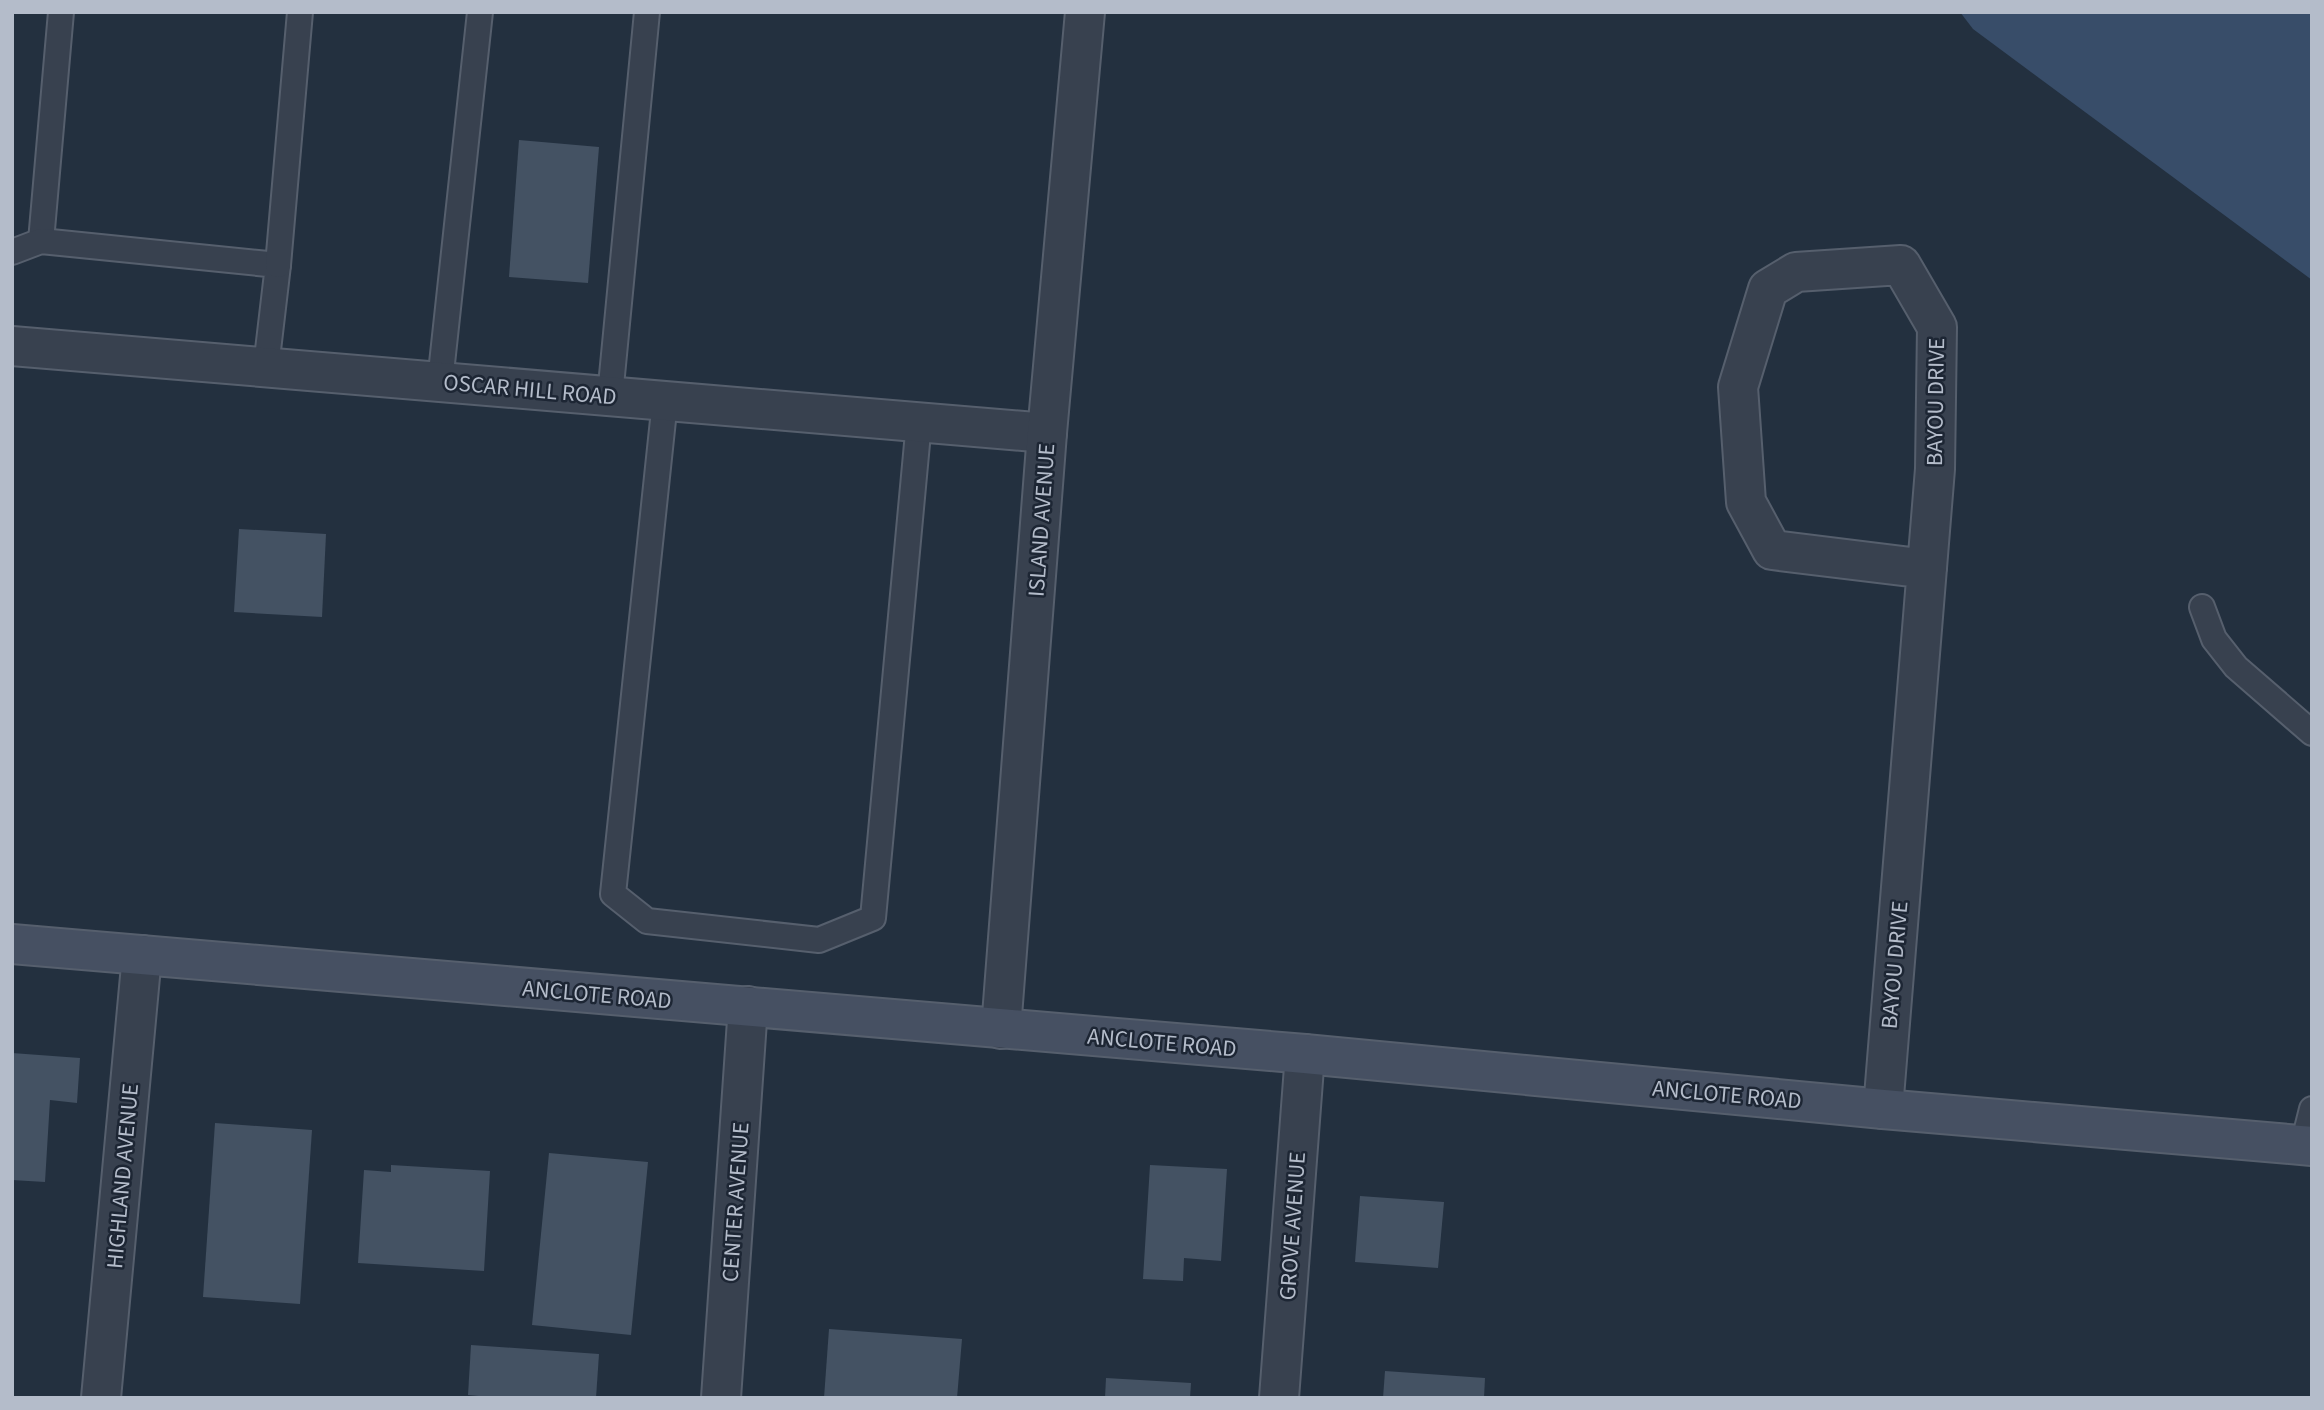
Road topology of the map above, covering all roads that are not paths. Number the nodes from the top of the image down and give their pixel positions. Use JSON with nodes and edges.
{"nodes":[{"id":1,"x":61,"y":12,"type":"edge"},
{"id":2,"x":300,"y":12,"type":"edge"},
{"id":3,"x":480,"y":12,"type":"edge"},
{"id":4,"x":648,"y":12,"type":"edge"},
{"id":5,"x":1086,"y":12,"type":"edge"},
{"id":6,"x":41,"y":241,"type":"junction"},
{"id":7,"x":12,"y":252,"type":"edge"},
{"id":8,"x":278,"y":265,"type":"junction"},
{"id":9,"x":12,"y":346,"type":"edge"},
{"id":10,"x":266,"y":367,"type":"junction"},
{"id":11,"x":440,"y":382,"type":"junction"},
{"id":12,"x":610,"y":396,"type":"junction"},
{"id":13,"x":665,"y":401,"type":"junction"},
{"id":14,"x":919,"y":422,"type":"junction"},
{"id":15,"x":1047,"y":433,"type":"junction"},
{"id":16,"x":1927,"y":569,"type":"junction"},
{"id":17,"x":2202,"y":607,"type":"dead end"},
{"id":18,"x":2312,"y":733,"type":"edge"},
{"id":19,"x":12,"y":944,"type":"edge"},
{"id":20,"x":142,"y":955,"type":"junction"},
{"id":21,"x":748,"y":1006,"type":"junction"},
{"id":22,"x":1001,"y":1029,"type":"junction"},
{"id":23,"x":1305,"y":1054,"type":"junction"},
{"id":24,"x":1882,"y":1109,"type":"junction"},
{"id":25,"x":2309,"y":1133,"type":"edge"},
{"id":26,"x":101,"y":1398,"type":"edge"},
{"id":27,"x":722,"y":1398,"type":"edge"},
{"id":28,"x":1279,"y":1398,"type":"edge"}],
"edges":[{"from":1,"to":6,"type":"lane"},
{"from":2,"to":8,"type":"lane"},
{"from":3,"to":11,"type":"lane"},
{"from":4,"to":12,"type":"lane"},
{"from":5,"to":15,"type":"street","name":"ISLAND AVENUE"},
{"from":6,"to":7,"type":"lane"},
{"from":6,"to":8,"type":"lane"},
{"from":8,"to":10,"type":"lane"},
{"from":9,"to":10,"type":"street","name":"OSCAR HILL ROAD"},
{"from":10,"to":11,"type":"street","name":"OSCAR HILL ROAD"},
{"from":11,"to":12,"type":"street","name":"OSCAR HILL ROAD"},
{"from":12,"to":13,"type":"street","name":"OSCAR HILL ROAD"},
{"from":13,"to":14,"type":"street","name":"OSCAR HILL ROAD"},
{"from":13,"to":14,"type":"lane"},
{"from":14,"to":15,"type":"street","name":"OSCAR HILL ROAD"},
{"from":15,"to":22,"type":"street","name":"ISLAND AVENUE"},
{"from":16,"to":16,"type":"street","name":"BAYOU DRIVE"},
{"from":16,"to":24,"type":"street","name":"BAYOU DRIVE"},
{"from":17,"to":18,"type":"lane"},
{"from":19,"to":20,"type":"street","name":"ANCLOTE ROAD"},
{"from":20,"to":21,"type":"street","name":"ANCLOTE ROAD"},
{"from":20,"to":26,"type":"street","name":"HIGHLAND AVENUE"},
{"from":21,"to":22,"type":"street","name":"ANCLOTE ROAD"},
{"from":21,"to":27,"type":"street","name":"CENTER AVENUE"},
{"from":22,"to":23,"type":"street","name":"ANCLOTE ROAD"},
{"from":23,"to":24,"type":"street","name":"ANCLOTE ROAD"},
{"from":23,"to":28,"type":"street","name":"GROVE AVENUE"},
{"from":24,"to":25,"type":"street","name":"ANCLOTE ROAD"}]}
